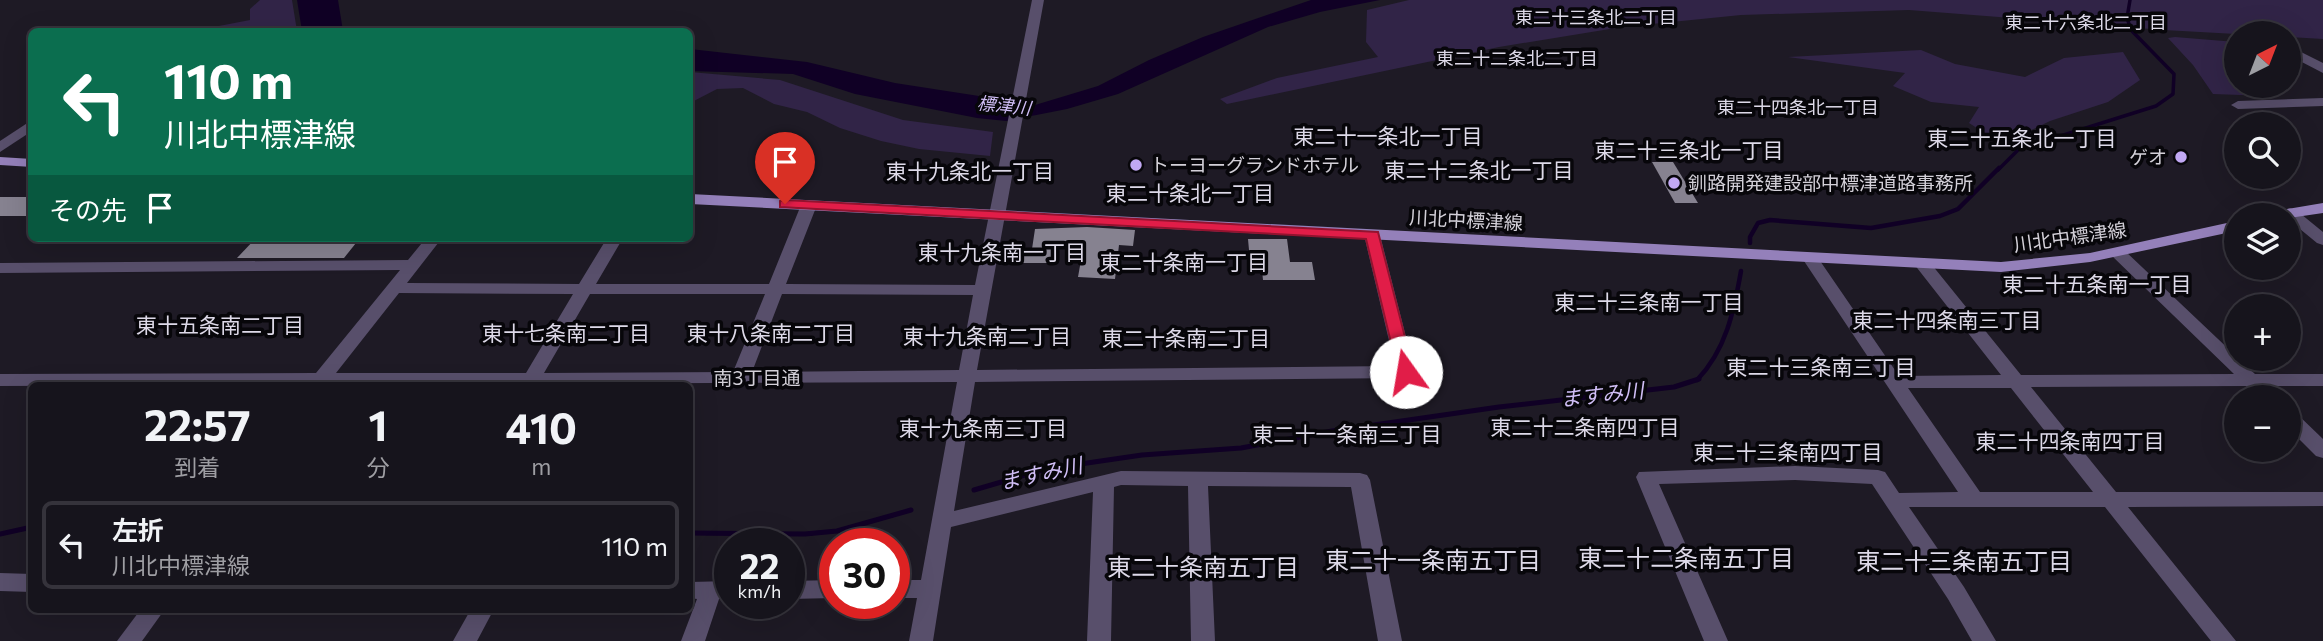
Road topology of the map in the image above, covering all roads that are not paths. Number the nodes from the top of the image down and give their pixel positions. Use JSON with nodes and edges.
{"nodes":[{"id":1,"x":1038,"y":0,"type":"edge"},
{"id":2,"x":2301,"y":56,"type":"dead end"},
{"id":3,"x":2323,"y":69,"type":"edge"},
{"id":4,"x":2323,"y":102,"type":"edge"},
{"id":5,"x":2238,"y":105,"type":"dead end"},
{"id":6,"x":28,"y":127,"type":"edge"},
{"id":7,"x":0,"y":148,"type":"edge"},
{"id":8,"x":0,"y":161,"type":"edge"},
{"id":9,"x":28,"y":163,"type":"edge"},
{"id":10,"x":693,"y":199,"type":"edge"},
{"id":11,"x":809,"y":205,"type":"junction"},
{"id":12,"x":2323,"y":208,"type":"edge"},
{"id":13,"x":2301,"y":212,"type":"edge"},
{"id":14,"x":996,"y":216,"type":"junction"},
{"id":15,"x":2301,"y":225,"type":"edge"},
{"id":16,"x":2224,"y":229,"type":"edge"},
{"id":17,"x":1372,"y":235,"type":"junction"},
{"id":18,"x":2323,"y":240,"type":"edge"},
{"id":19,"x":431,"y":242,"type":"edge"},
{"id":20,"x":612,"y":242,"type":"edge"},
{"id":21,"x":2118,"y":253,"type":"junction"},
{"id":22,"x":1810,"y":258,"type":"junction"},
{"id":23,"x":1922,"y":264,"type":"junction"},
{"id":24,"x":412,"y":265,"type":"junction"},
{"id":25,"x":0,"y":268,"type":"edge"},
{"id":26,"x":394,"y":288,"type":"junction"},
{"id":27,"x":776,"y":288,"type":"junction"},
{"id":28,"x":583,"y":289,"type":"junction"},
{"id":29,"x":982,"y":290,"type":"junction"},
{"id":30,"x":968,"y":376,"type":"junction"},
{"id":31,"x":322,"y":378,"type":"junction"},
{"id":32,"x":740,"y":378,"type":"junction"},
{"id":33,"x":531,"y":379,"type":"junction"},
{"id":34,"x":0,"y":380,"type":"edge"},
{"id":35,"x":2323,"y":380,"type":"edge"},
{"id":36,"x":2250,"y":381,"type":"junction"},
{"id":37,"x":1896,"y":382,"type":"junction"},
{"id":38,"x":2020,"y":383,"type":"junction"},
{"id":39,"x":2254,"y":385,"type":"edge"},
{"id":40,"x":2301,"y":430,"type":"edge"},
{"id":41,"x":2323,"y":451,"type":"edge"},
{"id":42,"x":1198,"y":478,"type":"junction"},
{"id":43,"x":1104,"y":481,"type":"junction"},
{"id":44,"x":2323,"y":499,"type":"edge"},
{"id":45,"x":1895,"y":500,"type":"junction"},
{"id":46,"x":1974,"y":500,"type":"junction"},
{"id":47,"x":2112,"y":500,"type":"junction"},
{"id":48,"x":942,"y":522,"type":"junction"},
{"id":49,"x":0,"y":582,"type":"edge"},
{"id":50,"x":28,"y":583,"type":"edge"},
{"id":51,"x":910,"y":589,"type":"edge"},
{"id":52,"x":930,"y":589,"type":"junction"},
{"id":53,"x":710,"y":590,"type":"edge"},
{"id":54,"x":151,"y":613,"type":"edge"},
{"id":55,"x":481,"y":613,"type":"edge"},
{"id":56,"x":129,"y":641,"type":"edge"},
{"id":57,"x":465,"y":641,"type":"edge"},
{"id":58,"x":693,"y":641,"type":"edge"},
{"id":59,"x":921,"y":641,"type":"edge"},
{"id":60,"x":1100,"y":641,"type":"edge"},
{"id":61,"x":1203,"y":641,"type":"edge"},
{"id":62,"x":1391,"y":641,"type":"edge"},
{"id":63,"x":1716,"y":641,"type":"edge"},
{"id":64,"x":1984,"y":641,"type":"edge"},
{"id":65,"x":2224,"y":641,"type":"edge"}],
"edges":[{"from":1,"to":14,"type":"street"},
{"from":2,"to":3,"type":"street"},
{"from":4,"to":5,"type":"street"},
{"from":6,"to":7,"type":"street"},
{"from":8,"to":9,"type":"main road"},
{"from":10,"to":11,"type":"main road","name":"川北中標津線"},
{"from":11,"to":14,"type":"main road","name":"川北中標津線"},
{"from":11,"to":27,"type":"street"},
{"from":12,"to":13,"type":"main road"},
{"from":14,"to":17,"type":"main road","name":"川北中標津線"},
{"from":14,"to":29,"type":"street"},
{"from":15,"to":18,"type":"street"},
{"from":16,"to":21,"type":"main road","name":"川北中標津線"},
{"from":17,"to":22,"type":"main road","name":"川北中標津線"},
{"from":17,"to":30,"type":"street","name":"南3丁目通"},
{"from":19,"to":24,"type":"street"},
{"from":20,"to":28,"type":"street"},
{"from":21,"to":23,"type":"main road","name":"川北中標津線"},
{"from":21,"to":36,"type":"street"},
{"from":22,"to":23,"type":"main road","name":"川北中標津線"},
{"from":22,"to":37,"type":"street"},
{"from":23,"to":38,"type":"street"},
{"from":24,"to":25,"type":"street"},
{"from":24,"to":26,"type":"street"},
{"from":26,"to":28,"type":"street"},
{"from":26,"to":31,"type":"street"},
{"from":27,"to":28,"type":"street"},
{"from":27,"to":29,"type":"street"},
{"from":27,"to":32,"type":"street"},
{"from":28,"to":33,"type":"street"},
{"from":29,"to":30,"type":"street"},
{"from":30,"to":32,"type":"street","name":"南3丁目通"},
{"from":30,"to":48,"type":"street"},
{"from":31,"to":33,"type":"street","name":"南3丁目通"},
{"from":31,"to":34,"type":"street","name":"南3丁目通"},
{"from":32,"to":33,"type":"street","name":"南3丁目通"},
{"from":35,"to":36,"type":"street"},
{"from":36,"to":38,"type":"street"},
{"from":36,"to":39,"type":"street"},
{"from":37,"to":38,"type":"street"},
{"from":37,"to":46,"type":"street"},
{"from":38,"to":47,"type":"street"},
{"from":40,"to":41,"type":"street"},
{"from":42,"to":43,"type":"street"},
{"from":42,"to":61,"type":"street"},
{"from":42,"to":62,"type":"street"},
{"from":43,"to":48,"type":"street"},
{"from":43,"to":60,"type":"street"},
{"from":44,"to":47,"type":"street"},
{"from":45,"to":46,"type":"street"},
{"from":45,"to":63,"type":"street"},
{"from":45,"to":64,"type":"street"},
{"from":46,"to":47,"type":"street"},
{"from":47,"to":65,"type":"street"},
{"from":48,"to":52,"type":"street"},
{"from":49,"to":50,"type":"street"},
{"from":51,"to":52,"type":"street"},
{"from":52,"to":59,"type":"street"},
{"from":53,"to":58,"type":"street"},
{"from":54,"to":56,"type":"street"},
{"from":55,"to":57,"type":"street"}]}
